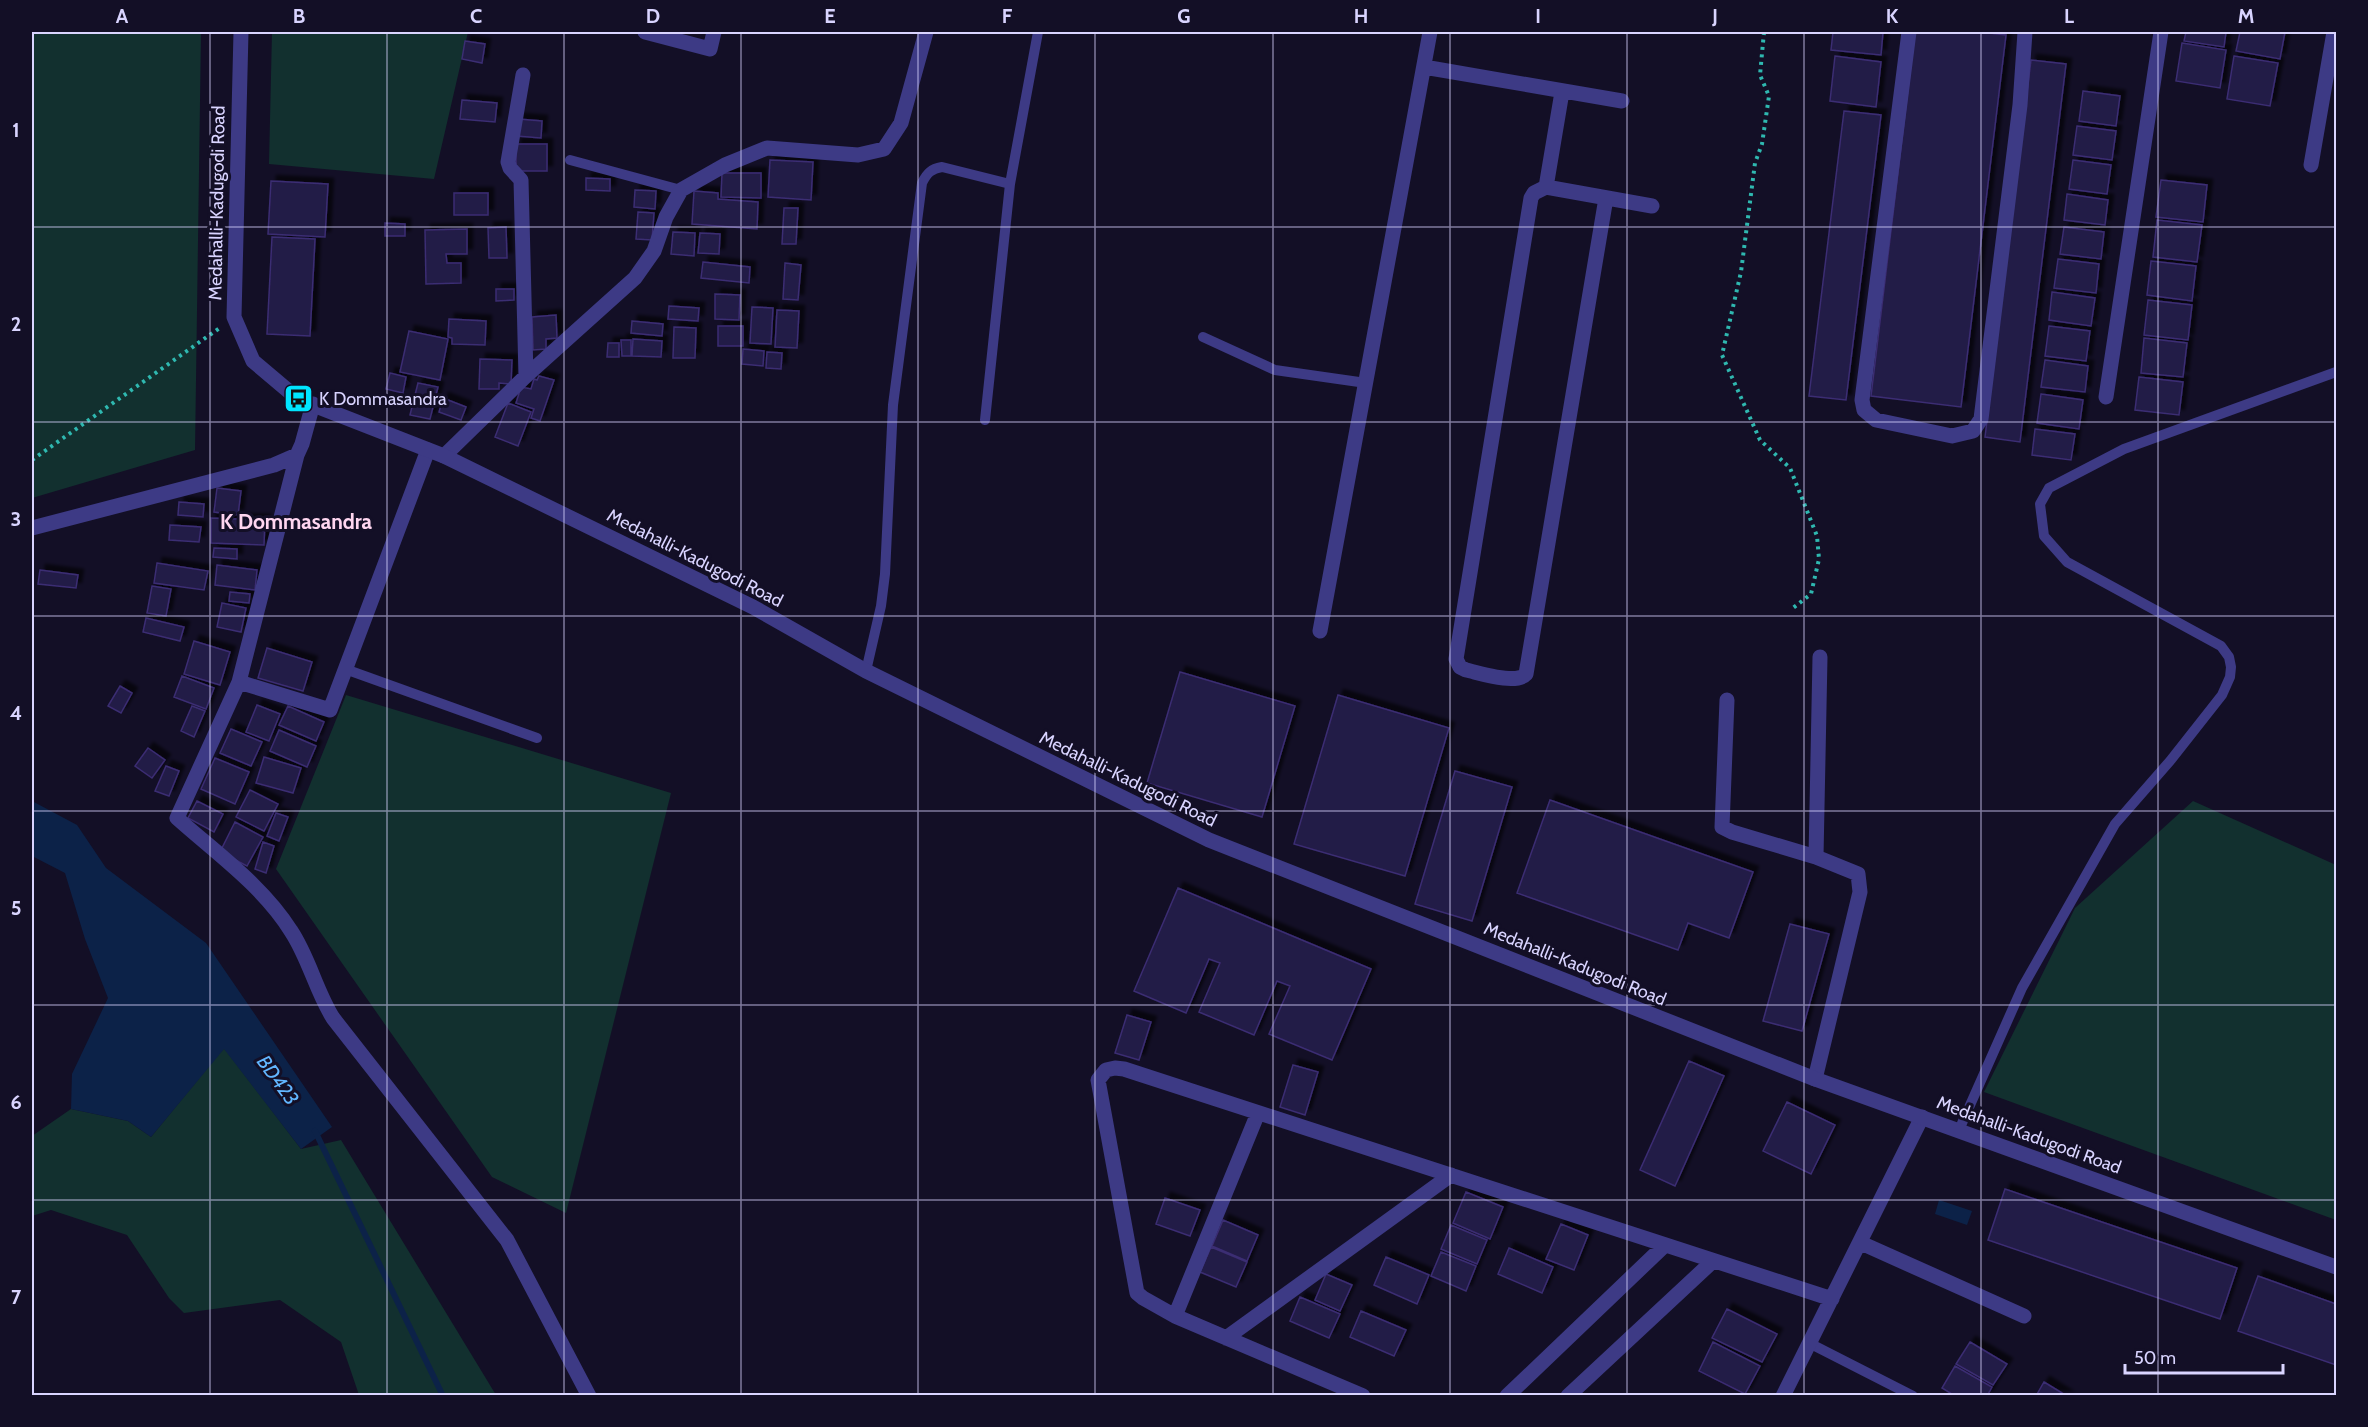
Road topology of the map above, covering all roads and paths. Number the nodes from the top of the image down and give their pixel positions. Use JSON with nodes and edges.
{"nodes":[{"id":1,"x":241,"y":32,"type":"edge"},
{"id":2,"x":645,"y":32,"type":"edge"},
{"id":3,"x":714,"y":32,"type":"edge"},
{"id":4,"x":926,"y":32,"type":"edge"},
{"id":5,"x":1038,"y":32,"type":"edge"},
{"id":6,"x":1430,"y":32,"type":"edge"},
{"id":7,"x":1764,"y":32,"type":"edge"},
{"id":8,"x":1909,"y":32,"type":"edge"},
{"id":9,"x":2025,"y":32,"type":"edge"},
{"id":10,"x":2161,"y":32,"type":"edge"},
{"id":11,"x":2334,"y":32,"type":"edge"},
{"id":12,"x":1424,"y":67,"type":"junction"},
{"id":13,"x":523,"y":75,"type":"dead end"},
{"id":14,"x":1562,"y":92,"type":"junction"},
{"id":15,"x":1622,"y":101,"type":"dead end"},
{"id":16,"x":570,"y":160,"type":"dead end"},
{"id":17,"x":2311,"y":165,"type":"dead end"},
{"id":18,"x":1010,"y":184,"type":"junction"},
{"id":19,"x":1546,"y":187,"type":"junction"},
{"id":20,"x":681,"y":190,"type":"junction"},
{"id":21,"x":1606,"y":198,"type":"junction"},
{"id":22,"x":1652,"y":206,"type":"dead end"},
{"id":23,"x":234,"y":317,"type":"junction"},
{"id":24,"x":1203,"y":337,"type":"dead end"},
{"id":25,"x":2337,"y":372,"type":"edge"},
{"id":26,"x":526,"y":376,"type":"junction"},
{"id":27,"x":1366,"y":383,"type":"junction"},
{"id":28,"x":2106,"y":397,"type":"dead end"},
{"id":29,"x":313,"y":404,"type":"junction"},
{"id":30,"x":985,"y":420,"type":"dead end"},
{"id":31,"x":428,"y":450,"type":"junction"},
{"id":32,"x":297,"y":454,"type":"junction"},
{"id":33,"x":444,"y":456,"type":"junction"},
{"id":34,"x":32,"y":460,"type":"edge"},
{"id":35,"x":32,"y":528,"type":"edge"},
{"id":36,"x":1793,"y":608,"type":"dead end"},
{"id":37,"x":1320,"y":631,"type":"dead end"},
{"id":38,"x":1820,"y":657,"type":"dead end"},
{"id":39,"x":345,"y":669,"type":"junction"},
{"id":40,"x":866,"y":671,"type":"junction"},
{"id":41,"x":239,"y":682,"type":"junction"},
{"id":42,"x":1727,"y":700,"type":"dead end"},
{"id":43,"x":537,"y":738,"type":"dead end"},
{"id":44,"x":1816,"y":857,"type":"junction"},
{"id":45,"x":1815,"y":1079,"type":"junction"},
{"id":46,"x":1258,"y":1113,"type":"junction"},
{"id":47,"x":1922,"y":1117,"type":"junction"},
{"id":48,"x":1959,"y":1130,"type":"junction"},
{"id":49,"x":1451,"y":1175,"type":"junction"},
{"id":50,"x":1861,"y":1243,"type":"junction"},
{"id":51,"x":1665,"y":1245,"type":"junction"},
{"id":52,"x":1713,"y":1261,"type":"junction"},
{"id":53,"x":2337,"y":1267,"type":"edge"},
{"id":54,"x":1832,"y":1299,"type":"junction"},
{"id":55,"x":1175,"y":1316,"type":"junction"},
{"id":56,"x":2024,"y":1316,"type":"dead end"},
{"id":57,"x":1226,"y":1338,"type":"junction"},
{"id":58,"x":1809,"y":1343,"type":"junction"},
{"id":59,"x":589,"y":1395,"type":"edge"},
{"id":60,"x":1363,"y":1395,"type":"edge"},
{"id":61,"x":1507,"y":1395,"type":"edge"},
{"id":62,"x":1568,"y":1395,"type":"edge"},
{"id":63,"x":1783,"y":1395,"type":"edge"},
{"id":64,"x":1913,"y":1395,"type":"edge"}],
"edges":[{"from":1,"to":23,"type":"street","name":"Medahalli-Kadugodi Road"},
{"from":2,"to":3,"type":"street"},
{"from":4,"to":20,"type":"street"},
{"from":5,"to":18,"type":"lane"},
{"from":6,"to":12,"type":"street"},
{"from":7,"to":36,"type":"path"},
{"from":8,"to":9,"type":"street"},
{"from":10,"to":28,"type":"street"},
{"from":11,"to":17,"type":"street"},
{"from":12,"to":14,"type":"street"},
{"from":12,"to":27,"type":"street"},
{"from":13,"to":26,"type":"street"},
{"from":14,"to":15,"type":"street"},
{"from":14,"to":19,"type":"street"},
{"from":16,"to":20,"type":"lane"},
{"from":18,"to":30,"type":"lane"},
{"from":18,"to":40,"type":"lane"},
{"from":19,"to":21,"type":"street"},
{"from":19,"to":21,"type":"street"},
{"from":20,"to":26,"type":"street"},
{"from":21,"to":22,"type":"street"},
{"from":23,"to":29,"type":"street","name":"Medahalli-Kadugodi Road"},
{"from":23,"to":34,"type":"path"},
{"from":24,"to":27,"type":"lane"},
{"from":25,"to":48,"type":"lane"},
{"from":26,"to":33,"type":"street"},
{"from":27,"to":37,"type":"street"},
{"from":29,"to":31,"type":"street","name":"Medahalli-Kadugodi Road"},
{"from":29,"to":32,"type":"street"},
{"from":31,"to":33,"type":"street","name":"Medahalli-Kadugodi Road"},
{"from":31,"to":39,"type":"street"},
{"from":32,"to":35,"type":"street"},
{"from":32,"to":41,"type":"street"},
{"from":33,"to":40,"type":"street","name":"Medahalli-Kadugodi Road"},
{"from":38,"to":44,"type":"street"},
{"from":39,"to":41,"type":"street"},
{"from":39,"to":43,"type":"lane"},
{"from":40,"to":45,"type":"street","name":"Medahalli-Kadugodi Road"},
{"from":41,"to":59,"type":"street"},
{"from":42,"to":44,"type":"street"},
{"from":44,"to":45,"type":"street"},
{"from":45,"to":47,"type":"street","name":"Medahalli-Kadugodi Road"},
{"from":46,"to":49,"type":"street"},
{"from":46,"to":55,"type":"street"},
{"from":46,"to":55,"type":"street"},
{"from":47,"to":48,"type":"street","name":"Medahalli-Kadugodi Road"},
{"from":47,"to":50,"type":"street"},
{"from":48,"to":53,"type":"street","name":"Medahalli-Kadugodi Road"},
{"from":49,"to":51,"type":"street"},
{"from":49,"to":57,"type":"street"},
{"from":50,"to":54,"type":"street"},
{"from":50,"to":56,"type":"street"},
{"from":51,"to":52,"type":"street"},
{"from":51,"to":61,"type":"street"},
{"from":52,"to":54,"type":"street"},
{"from":52,"to":62,"type":"street"},
{"from":54,"to":58,"type":"street"},
{"from":55,"to":57,"type":"street"},
{"from":57,"to":60,"type":"street"},
{"from":58,"to":63,"type":"street"},
{"from":58,"to":64,"type":"lane"}]}
